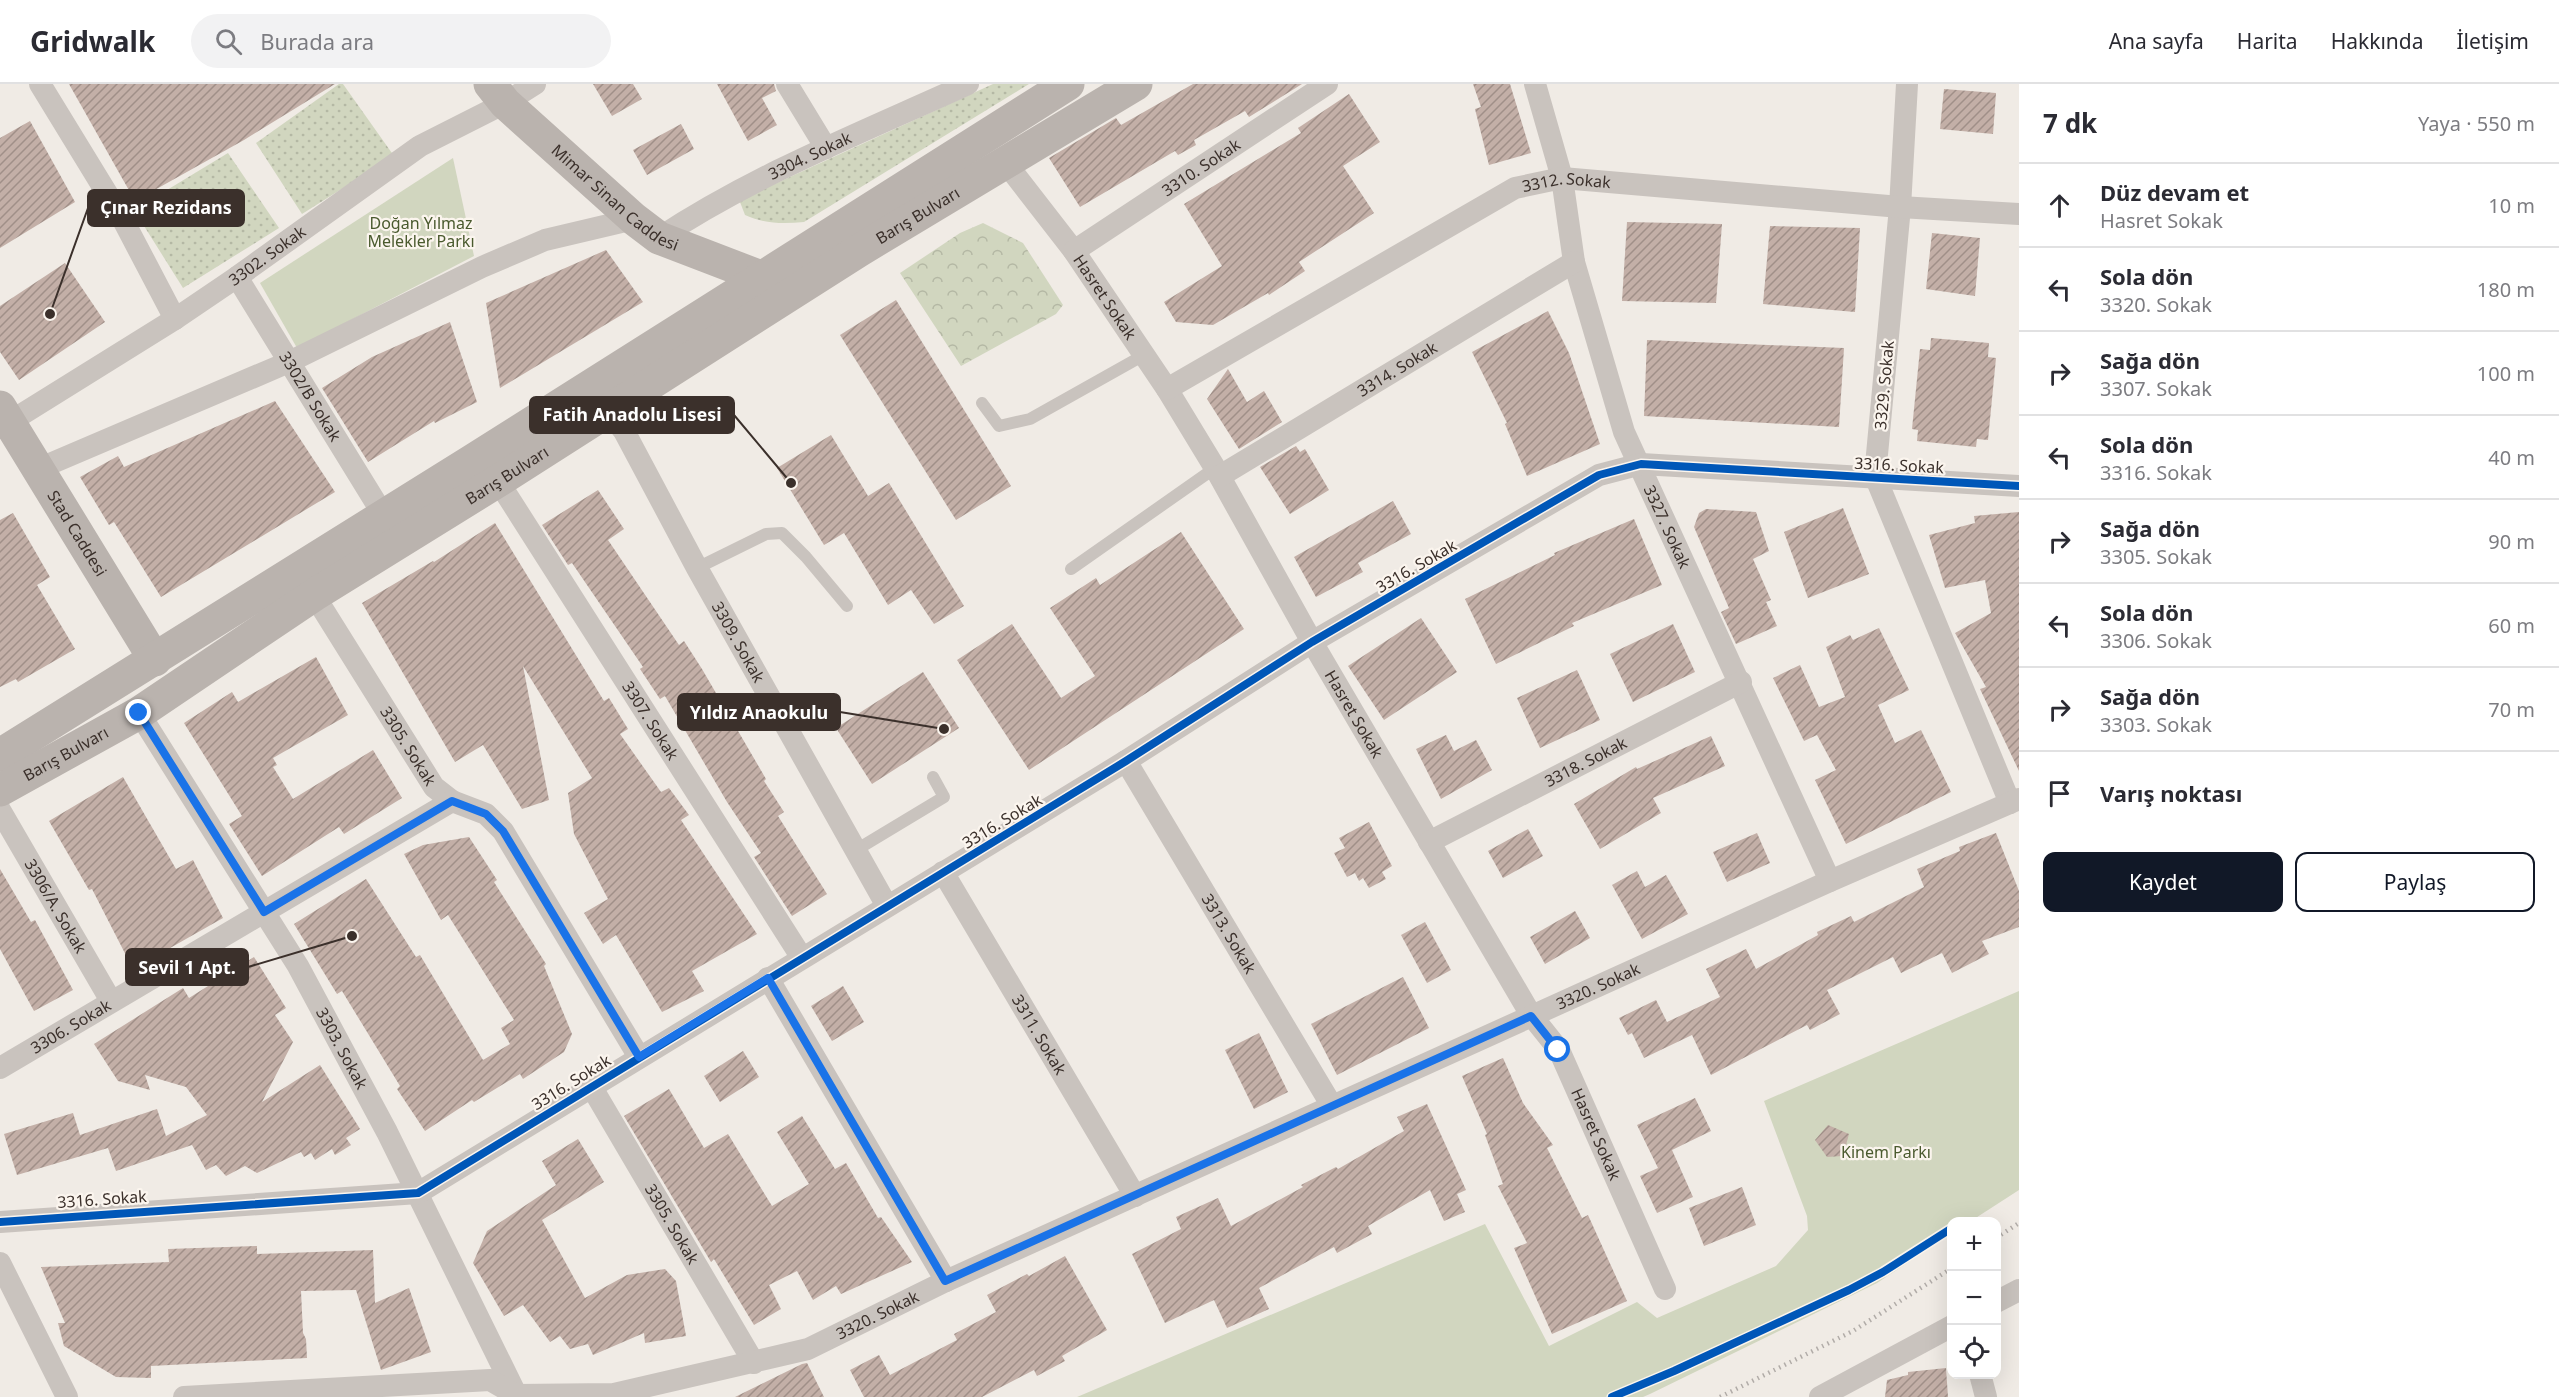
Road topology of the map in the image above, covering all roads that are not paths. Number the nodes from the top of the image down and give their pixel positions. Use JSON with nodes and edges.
{"nodes":[{"id":1,"x":40,"y":84,"type":"edge"},
{"id":2,"x":536,"y":84,"type":"edge"},
{"id":3,"x":787,"y":84,"type":"edge"},
{"id":4,"x":1068,"y":84,"type":"edge"},
{"id":5,"x":1136,"y":84,"type":"edge"},
{"id":6,"x":1328,"y":84,"type":"edge"},
{"id":7,"x":1535,"y":84,"type":"edge"},
{"id":8,"x":1907,"y":84,"type":"edge"},
{"id":9,"x":964,"y":85,"type":"edge"},
{"id":10,"x":498,"y":93,"type":"edge"},
{"id":11,"x":826,"y":148,"type":"junction"},
{"id":12,"x":1005,"y":162,"type":"junction"},
{"id":13,"x":1562,"y":178,"type":"junction"},
{"id":14,"x":1900,"y":207,"type":"junction"},
{"id":15,"x":2019,"y":214,"type":"edge"},
{"id":16,"x":646,"y":229,"type":"junction"},
{"id":17,"x":1074,"y":251,"type":"junction"},
{"id":18,"x":1574,"y":262,"type":"junction"},
{"id":19,"x":237,"y":277,"type":"junction"},
{"id":20,"x":761,"y":277,"type":"junction"},
{"id":21,"x":175,"y":319,"type":"junction"},
{"id":22,"x":1144,"y":355,"type":"junction"},
{"id":23,"x":289,"y":362,"type":"junction"},
{"id":24,"x":1167,"y":389,"type":"junction"},
{"id":25,"x":982,"y":403,"type":"dead end"},
{"id":26,"x":608,"y":410,"type":"junction"},
{"id":27,"x":4,"y":419,"type":"edge"},
{"id":28,"x":1641,"y":465,"type":"junction"},
{"id":29,"x":38,"y":469,"type":"junction"},
{"id":30,"x":1217,"y":472,"type":"junction"},
{"id":31,"x":1875,"y":476,"type":"junction"},
{"id":32,"x":498,"y":481,"type":"junction"},
{"id":33,"x":2019,"y":486,"type":"edge"},
{"id":34,"x":384,"y":516,"type":"junction"},
{"id":35,"x":696,"y":568,"type":"junction"},
{"id":36,"x":1071,"y":569,"type":"dead end"},
{"id":37,"x":314,"y":595,"type":"junction"},
{"id":38,"x":847,"y":606,"type":"dead end"},
{"id":39,"x":1312,"y":642,"type":"junction"},
{"id":40,"x":155,"y":660,"type":"junction"},
{"id":41,"x":1741,"y":682,"type":"junction"},
{"id":42,"x":139,"y":713,"type":"junction"},
{"id":43,"x":0,"y":755,"type":"edge"},
{"id":44,"x":1126,"y":761,"type":"junction"},
{"id":45,"x":933,"y":777,"type":"dead end"},
{"id":46,"x":0,"y":790,"type":"edge"},
{"id":47,"x":452,"y":801,"type":"junction"},
{"id":48,"x":2015,"y":801,"type":"edge"},
{"id":49,"x":0,"y":810,"type":"edge"},
{"id":50,"x":1429,"y":842,"type":"junction"},
{"id":51,"x":856,"y":850,"type":"junction"},
{"id":52,"x":943,"y":872,"type":"junction"},
{"id":53,"x":1830,"y":880,"type":"junction"},
{"id":54,"x":887,"y":906,"type":"junction"},
{"id":55,"x":264,"y":912,"type":"junction"},
{"id":56,"x":802,"y":958,"type":"junction"},
{"id":57,"x":768,"y":978,"type":"junction"},
{"id":58,"x":111,"y":1001,"type":"junction"},
{"id":59,"x":1531,"y":1016,"type":"junction"},
{"id":60,"x":639,"y":1057,"type":"junction"},
{"id":61,"x":0,"y":1068,"type":"edge"},
{"id":62,"x":591,"y":1086,"type":"junction"},
{"id":63,"x":1332,"y":1106,"type":"junction"},
{"id":64,"x":417,"y":1193,"type":"junction"},
{"id":65,"x":1135,"y":1196,"type":"junction"},
{"id":66,"x":0,"y":1222,"type":"edge"},
{"id":67,"x":0,"y":1263,"type":"edge"},
{"id":68,"x":945,"y":1281,"type":"junction"},
{"id":69,"x":1665,"y":1289,"type":"dead end"},
{"id":70,"x":2019,"y":1290,"type":"edge"},
{"id":71,"x":2001,"y":1299,"type":"edge"},
{"id":72,"x":1947,"y":1329,"type":"edge"},
{"id":73,"x":754,"y":1363,"type":"junction"},
{"id":74,"x":1981,"y":1379,"type":"edge"},
{"id":75,"x":517,"y":1396,"type":"edge"},
{"id":76,"x":67,"y":1397,"type":"edge"},
{"id":77,"x":184,"y":1397,"type":"edge"},
{"id":78,"x":1820,"y":1397,"type":"edge"},
{"id":79,"x":1986,"y":1397,"type":"edge"}],
"edges":[{"from":1,"to":21,"type":"street"},
{"from":2,"to":10,"type":"street","name":"3302. Sokak"},
{"from":3,"to":11,"type":"street"},
{"from":4,"to":20,"type":"main road","name":"Barış Bulvarı"},
{"from":5,"to":12,"type":"main road","name":"Barış Bulvarı"},
{"from":6,"to":17,"type":"street","name":"3310. Sokak"},
{"from":7,"to":13,"type":"street","name":"3327. Sokak"},
{"from":8,"to":14,"type":"street","name":"3329. Sokak"},
{"from":9,"to":11,"type":"street","name":"3304. Sokak"},
{"from":10,"to":16,"type":"main road","name":"Mimar Sinan Caddesi"},
{"from":10,"to":19,"type":"street","name":"3302. Sokak"},
{"from":11,"to":16,"type":"street","name":"3304. Sokak"},
{"from":12,"to":17,"type":"street","name":"Hasret Sokak"},
{"from":12,"to":26,"type":"main road","name":"Barış Bulvarı"},
{"from":13,"to":14,"type":"street","name":"3312. Sokak"},
{"from":13,"to":18,"type":"street","name":"3327. Sokak"},
{"from":13,"to":24,"type":"street","name":"3312. Sokak"},
{"from":14,"to":15,"type":"street","name":"3312. Sokak"},
{"from":14,"to":31,"type":"street","name":"3329. Sokak"},
{"from":16,"to":20,"type":"main road","name":"Mimar Sinan Caddesi"},
{"from":16,"to":23,"type":"street"},
{"from":17,"to":22,"type":"street","name":"Hasret Sokak"},
{"from":18,"to":28,"type":"street","name":"3327. Sokak"},
{"from":18,"to":30,"type":"street","name":"3314. Sokak"},
{"from":19,"to":21,"type":"street","name":"3302. Sokak"},
{"from":19,"to":23,"type":"street","name":"3302/B Sokak"},
{"from":20,"to":34,"type":"main road","name":"Barış Bulvarı"},
{"from":21,"to":27,"type":"street","name":"3302. Sokak"},
{"from":22,"to":24,"type":"street","name":"Hasret Sokak"},
{"from":22,"to":25,"type":"lane"},
{"from":23,"to":29,"type":"street"},
{"from":23,"to":34,"type":"street","name":"3302/B Sokak"},
{"from":24,"to":30,"type":"street","name":"Hasret Sokak"},
{"from":26,"to":32,"type":"main road","name":"Barış Bulvarı"},
{"from":26,"to":35,"type":"street","name":"3309. Sokak"},
{"from":27,"to":29,"type":"main road","name":"Stad Caddesi"},
{"from":28,"to":31,"type":"street","name":"3316. Sokak"},
{"from":28,"to":39,"type":"street","name":"3316. Sokak"},
{"from":28,"to":41,"type":"street","name":"3327. Sokak"},
{"from":29,"to":40,"type":"main road","name":"Stad Caddesi"},
{"from":30,"to":36,"type":"lane"},
{"from":30,"to":39,"type":"street","name":"Hasret Sokak"},
{"from":31,"to":33,"type":"street","name":"3316. Sokak"},
{"from":31,"to":48,"type":"street","name":"3329. Sokak"},
{"from":32,"to":37,"type":"main road","name":"Barış Bulvarı"},
{"from":32,"to":56,"type":"street","name":"3307. Sokak"},
{"from":34,"to":40,"type":"main road","name":"Barış Bulvarı"},
{"from":35,"to":38,"type":"lane"},
{"from":35,"to":51,"type":"street","name":"3309. Sokak"},
{"from":37,"to":42,"type":"main road","name":"Barış Bulvarı"},
{"from":37,"to":47,"type":"street","name":"3305. Sokak"},
{"from":39,"to":44,"type":"street","name":"3316. Sokak"},
{"from":39,"to":50,"type":"street","name":"Hasret Sokak"},
{"from":40,"to":43,"type":"main road","name":"Barış Bulvarı"},
{"from":41,"to":50,"type":"street","name":"3318. Sokak"},
{"from":41,"to":53,"type":"street","name":"3327. Sokak"},
{"from":42,"to":46,"type":"main road","name":"Barış Bulvarı"},
{"from":42,"to":55,"type":"street","name":"3303. Sokak"},
{"from":44,"to":52,"type":"street","name":"3316. Sokak"},
{"from":44,"to":63,"type":"street","name":"3313. Sokak"},
{"from":45,"to":51,"type":"lane"},
{"from":47,"to":55,"type":"street","name":"3306. Sokak"},
{"from":47,"to":60,"type":"street","name":"3305. Sokak"},
{"from":48,"to":53,"type":"street","name":"3320. Sokak"},
{"from":49,"to":58,"type":"street","name":"3306/A. Sokak"},
{"from":50,"to":59,"type":"street","name":"Hasret Sokak"},
{"from":51,"to":54,"type":"street","name":"3309. Sokak"},
{"from":52,"to":54,"type":"street","name":"3316. Sokak"},
{"from":52,"to":65,"type":"street","name":"3311. Sokak"},
{"from":53,"to":59,"type":"street","name":"3320. Sokak"},
{"from":54,"to":56,"type":"street","name":"3316. Sokak"},
{"from":55,"to":58,"type":"street","name":"3306. Sokak"},
{"from":55,"to":64,"type":"street","name":"3303. Sokak"},
{"from":56,"to":57,"type":"street","name":"3316. Sokak"},
{"from":57,"to":60,"type":"street","name":"3316. Sokak"},
{"from":57,"to":68,"type":"street"},
{"from":58,"to":61,"type":"street","name":"3306. Sokak"},
{"from":59,"to":63,"type":"street","name":"3320. Sokak"},
{"from":59,"to":69,"type":"street","name":"Hasret Sokak"},
{"from":60,"to":62,"type":"street","name":"3316. Sokak"},
{"from":62,"to":64,"type":"street","name":"3316. Sokak"},
{"from":62,"to":73,"type":"street","name":"3305. Sokak"},
{"from":63,"to":65,"type":"street","name":"3320. Sokak"},
{"from":64,"to":66,"type":"street","name":"3316. Sokak"},
{"from":64,"to":75,"type":"street","name":"3303. Sokak"},
{"from":65,"to":68,"type":"street","name":"3320. Sokak"},
{"from":67,"to":76,"type":"street"},
{"from":68,"to":73,"type":"street","name":"3320. Sokak"},
{"from":70,"to":71,"type":"street"},
{"from":72,"to":78,"type":"street"},
{"from":73,"to":75,"type":"street","name":"3320. Sokak"},
{"from":74,"to":79,"type":"street"},
{"from":75,"to":77,"type":"street"}]}
